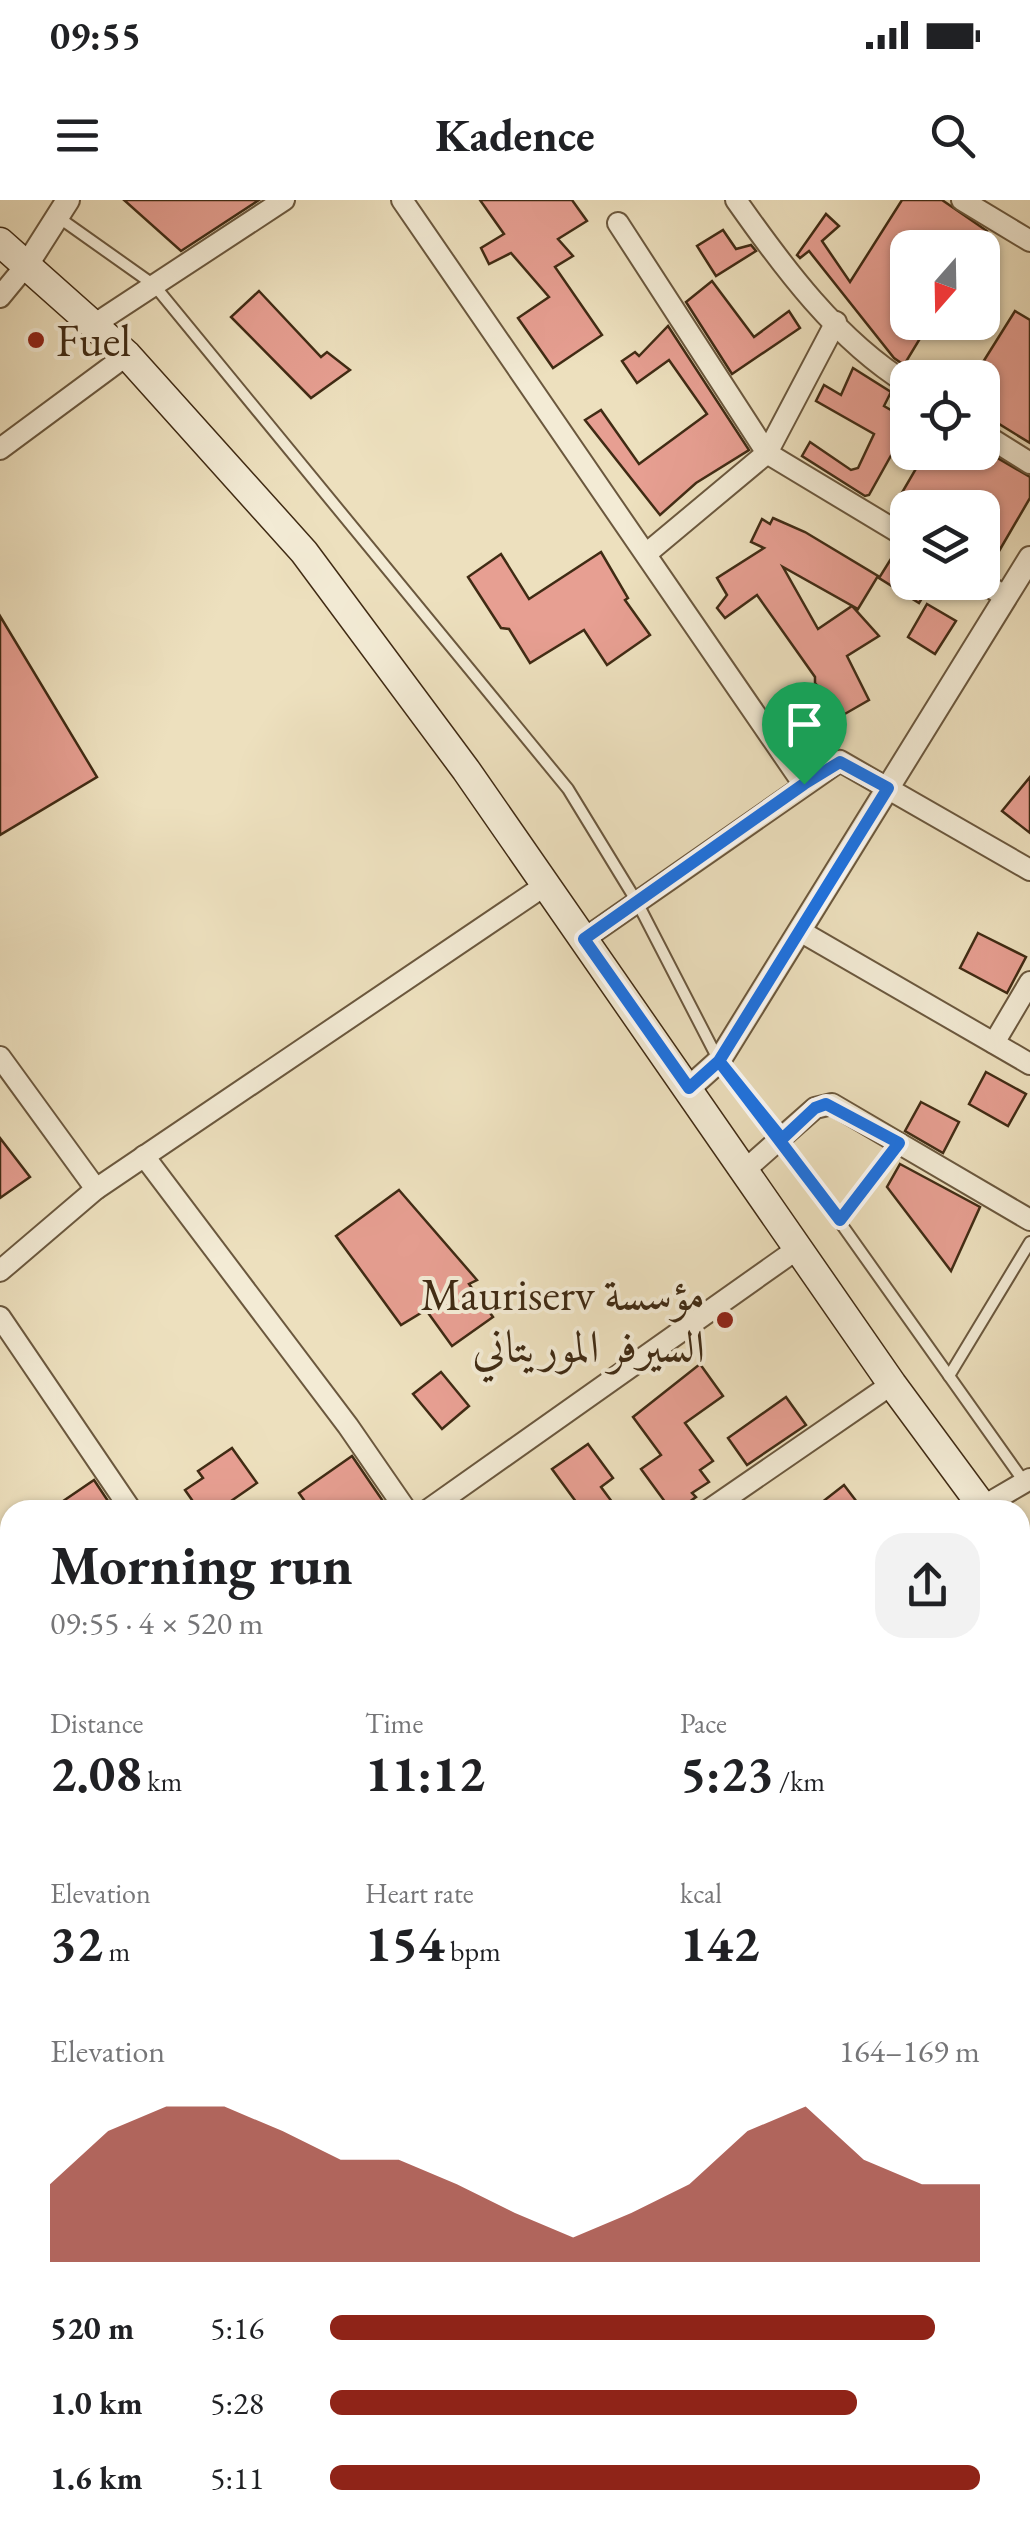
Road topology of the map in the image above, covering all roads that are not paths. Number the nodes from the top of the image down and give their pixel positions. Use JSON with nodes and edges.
{"nodes":[{"id":1,"x":284,"y":200,"type":"edge"},
{"id":2,"x":402,"y":200,"type":"edge"},
{"id":3,"x":736,"y":200,"type":"edge"},
{"id":4,"x":962,"y":200,"type":"edge"},
{"id":5,"x":62,"y":208,"type":"edge"},
{"id":6,"x":618,"y":223,"type":"dead end"},
{"id":7,"x":1030,"y":241,"type":"edge"},
{"id":8,"x":0,"y":242,"type":"edge"},
{"id":9,"x":28,"y":264,"type":"junction"},
{"id":10,"x":154,"y":285,"type":"junction"},
{"id":11,"x":0,"y":297,"type":"edge"},
{"id":12,"x":836,"y":322,"type":"junction"},
{"id":13,"x":95,"y":324,"type":"junction"},
{"id":14,"x":127,"y":354,"type":"junction"},
{"id":15,"x":890,"y":373,"type":"edge"},
{"id":16,"x":1000,"y":444,"type":"edge"},
{"id":17,"x":0,"y":449,"type":"edge"},
{"id":18,"x":768,"y":454,"type":"junction"},
{"id":19,"x":1030,"y":463,"type":"edge"},
{"id":20,"x":890,"y":527,"type":"edge"},
{"id":21,"x":646,"y":554,"type":"junction"},
{"id":22,"x":1030,"y":558,"type":"edge"},
{"id":23,"x":1000,"y":593,"type":"edge"},
{"id":24,"x":1006,"y":597,"type":"junction"},
{"id":25,"x":804,"y":784,"type":"junction"},
{"id":26,"x":888,"y":788,"type":"junction"},
{"id":27,"x":1030,"y":870,"type":"edge"},
{"id":28,"x":547,"y":884,"type":"junction"},
{"id":29,"x":638,"y":902,"type":"junction"},
{"id":30,"x":800,"y":930,"type":"junction"},
{"id":31,"x":584,"y":939,"type":"junction"},
{"id":32,"x":1030,"y":982,"type":"edge"},
{"id":33,"x":994,"y":1043,"type":"junction"},
{"id":34,"x":0,"y":1056,"type":"edge"},
{"id":35,"x":719,"y":1061,"type":"junction"},
{"id":36,"x":1030,"y":1064,"type":"edge"},
{"id":37,"x":7,"y":1079,"type":"edge"},
{"id":38,"x":689,"y":1088,"type":"junction"},
{"id":39,"x":782,"y":1139,"type":"junction"},
{"id":40,"x":899,"y":1143,"type":"junction"},
{"id":41,"x":144,"y":1156,"type":"junction"},
{"id":42,"x":746,"y":1169,"type":"junction"},
{"id":43,"x":96,"y":1188,"type":"junction"},
{"id":44,"x":840,"y":1220,"type":"junction"},
{"id":45,"x":1030,"y":1220,"type":"edge"},
{"id":46,"x":1030,"y":1242,"type":"edge"},
{"id":47,"x":800,"y":1246,"type":"junction"},
{"id":48,"x":0,"y":1272,"type":"edge"},
{"id":49,"x":0,"y":1317,"type":"edge"},
{"id":50,"x":949,"y":1376,"type":"junction"},
{"id":51,"x":892,"y":1384,"type":"junction"},
{"id":52,"x":1028,"y":1484,"type":"edge"},
{"id":53,"x":124,"y":1500,"type":"edge"},
{"id":54,"x":399,"y":1500,"type":"edge"},
{"id":55,"x":442,"y":1500,"type":"edge"},
{"id":56,"x":724,"y":1500,"type":"edge"},
{"id":57,"x":976,"y":1500,"type":"edge"},
{"id":58,"x":999,"y":1500,"type":"edge"}],
"edges":[{"from":1,"to":10,"type":"street"},
{"from":2,"to":21,"type":"street"},
{"from":3,"to":12,"type":"street"},
{"from":4,"to":7,"type":"street"},
{"from":5,"to":9,"type":"street"},
{"from":5,"to":10,"type":"lane"},
{"from":6,"to":18,"type":"street"},
{"from":8,"to":9,"type":"main road"},
{"from":9,"to":11,"type":"street"},
{"from":9,"to":13,"type":"main road"},
{"from":10,"to":13,"type":"street"},
{"from":10,"to":29,"type":"lane"},
{"from":12,"to":15,"type":"street"},
{"from":12,"to":18,"type":"street"},
{"from":13,"to":14,"type":"main road"},
{"from":14,"to":17,"type":"street"},
{"from":14,"to":28,"type":"main road"},
{"from":16,"to":19,"type":"street"},
{"from":18,"to":20,"type":"street"},
{"from":18,"to":21,"type":"street"},
{"from":21,"to":25,"type":"street"},
{"from":22,"to":24,"type":"street"},
{"from":23,"to":24,"type":"street"},
{"from":24,"to":26,"type":"street"},
{"from":25,"to":26,"type":"street"},
{"from":25,"to":29,"type":"street"},
{"from":26,"to":27,"type":"street"},
{"from":26,"to":30,"type":"street"},
{"from":28,"to":31,"type":"main road"},
{"from":28,"to":41,"type":"street"},
{"from":29,"to":31,"type":"street"},
{"from":29,"to":35,"type":"lane"},
{"from":30,"to":33,"type":"street"},
{"from":30,"to":35,"type":"street"},
{"from":31,"to":38,"type":"main road"},
{"from":32,"to":33,"type":"street"},
{"from":33,"to":36,"type":"street"},
{"from":34,"to":37,"type":"street"},
{"from":35,"to":38,"type":"street"},
{"from":35,"to":39,"type":"lane"},
{"from":37,"to":43,"type":"street"},
{"from":38,"to":42,"type":"main road"},
{"from":39,"to":40,"type":"street"},
{"from":39,"to":42,"type":"street"},
{"from":39,"to":44,"type":"lane"},
{"from":40,"to":44,"type":"lane"},
{"from":40,"to":45,"type":"street"},
{"from":41,"to":43,"type":"street"},
{"from":41,"to":54,"type":"street"},
{"from":42,"to":47,"type":"main road"},
{"from":43,"to":48,"type":"street"},
{"from":44,"to":50,"type":"lane"},
{"from":46,"to":50,"type":"lane"},
{"from":47,"to":51,"type":"main road"},
{"from":47,"to":55,"type":"street"},
{"from":49,"to":53,"type":"street"},
{"from":50,"to":52,"type":"lane"},
{"from":51,"to":56,"type":"street"},
{"from":51,"to":57,"type":"main road"},
{"from":52,"to":58,"type":"street"}]}
